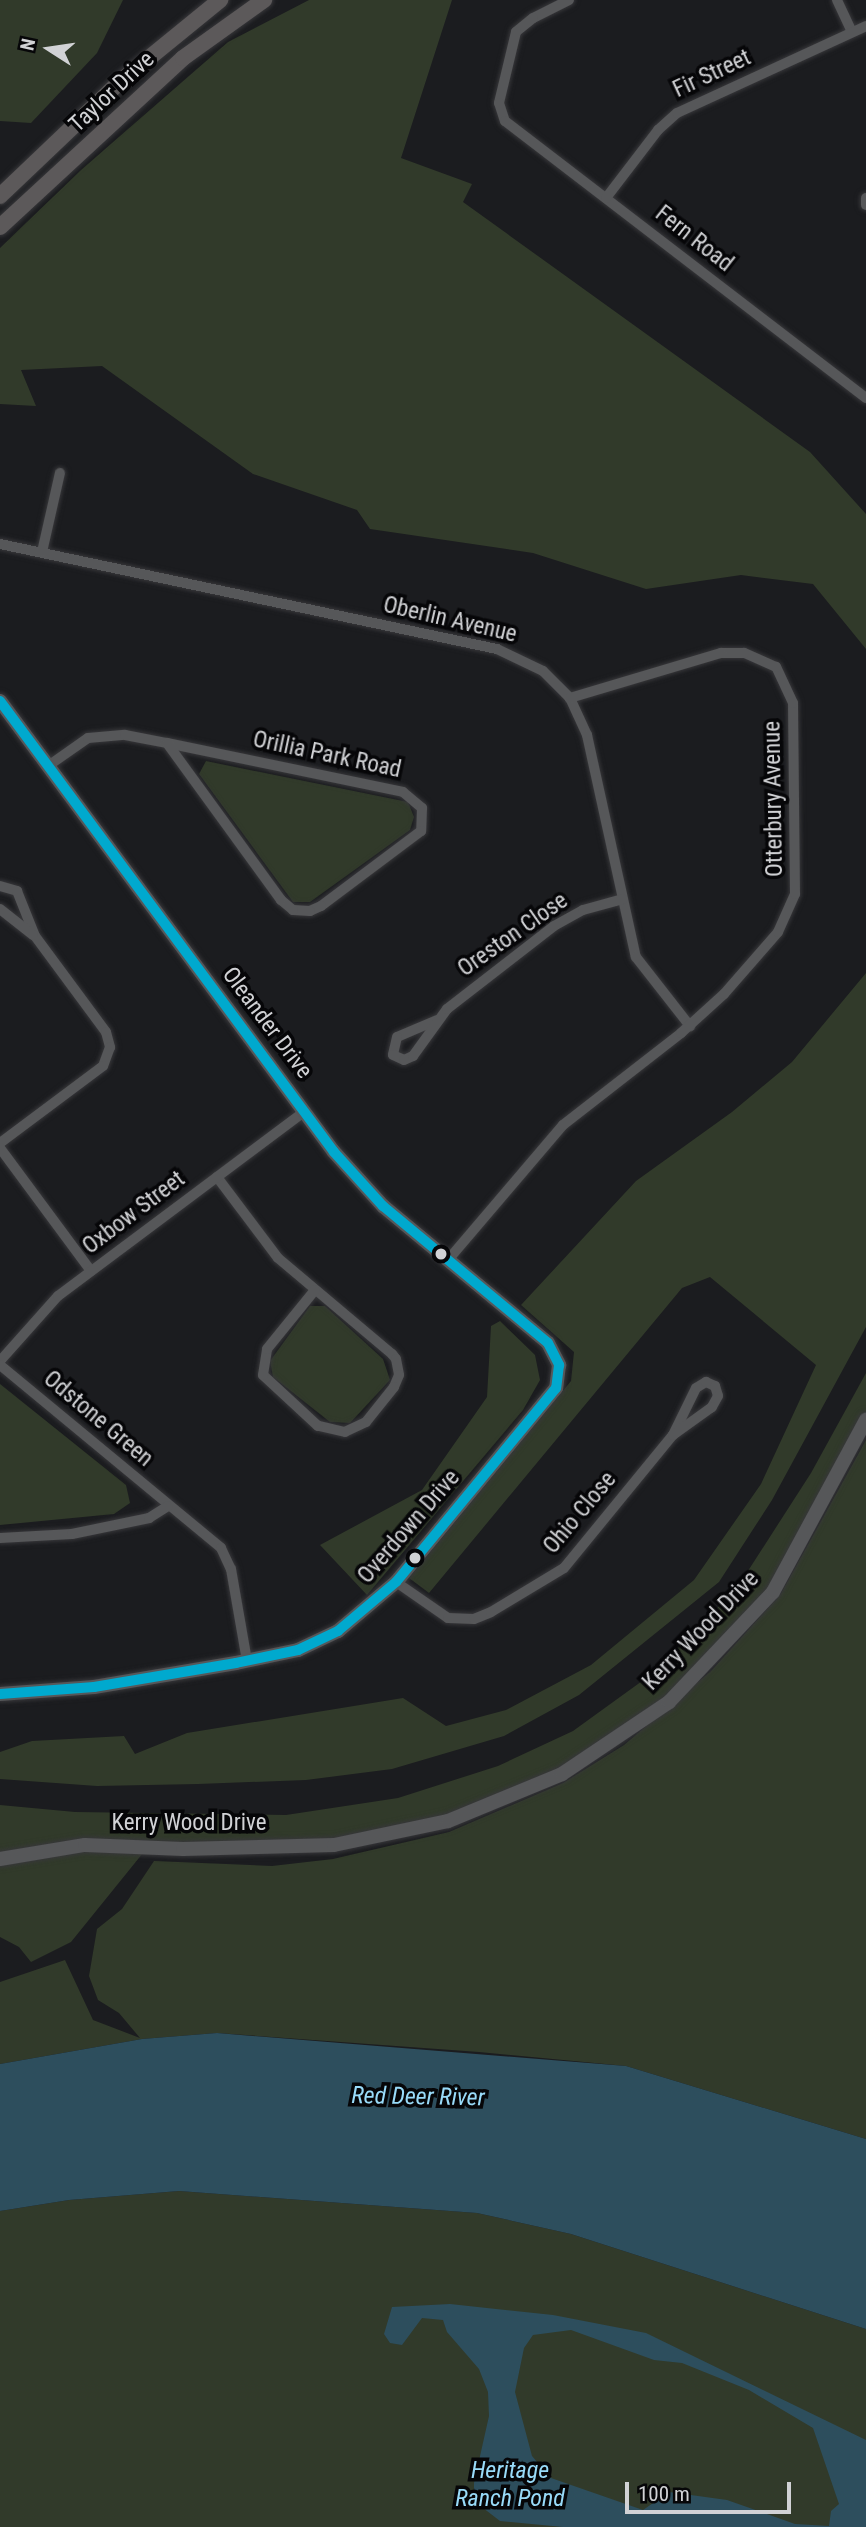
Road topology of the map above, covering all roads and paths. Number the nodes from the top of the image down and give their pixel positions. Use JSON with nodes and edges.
{"nodes":[{"id":1,"x":220,"y":0,"type":"edge"},
{"id":2,"x":264,"y":0,"type":"edge"},
{"id":3,"x":569,"y":0,"type":"edge"},
{"id":4,"x":837,"y":0,"type":"edge"},
{"id":5,"x":866,"y":26,"type":"edge"},
{"id":6,"x":852,"y":32,"type":"junction"},
{"id":7,"x":0,"y":196,"type":"edge"},
{"id":8,"x":606,"y":198,"type":"junction"},
{"id":9,"x":866,"y":198,"type":"edge"},
{"id":10,"x":866,"y":205,"type":"edge"},
{"id":11,"x":0,"y":227,"type":"edge"},
{"id":12,"x":866,"y":398,"type":"edge"},
{"id":13,"x":60,"y":473,"type":"dead end"},
{"id":14,"x":0,"y":544,"type":"edge"},
{"id":15,"x":42,"y":552,"type":"junction"},
{"id":16,"x":570,"y":698,"type":"junction"},
{"id":17,"x":0,"y":701,"type":"edge"},
{"id":18,"x":167,"y":743,"type":"junction"},
{"id":19,"x":48,"y":766,"type":"junction"},
{"id":20,"x":0,"y":886,"type":"edge"},
{"id":21,"x":623,"y":899,"type":"junction"},
{"id":22,"x":0,"y":909,"type":"edge"},
{"id":23,"x":35,"y":936,"type":"junction"},
{"id":24,"x":437,"y":1020,"type":"dead end"},
{"id":25,"x":690,"y":1027,"type":"junction"},
{"id":26,"x":304,"y":1112,"type":"junction"},
{"id":27,"x":0,"y":1145,"type":"edge"},
{"id":28,"x":217,"y":1177,"type":"junction"},
{"id":29,"x":448,"y":1260,"type":"junction"},
{"id":30,"x":91,"y":1271,"type":"junction"},
{"id":31,"x":315,"y":1290,"type":"junction"},
{"id":32,"x":538,"y":1335,"type":"joint"},
{"id":33,"x":0,"y":1363,"type":"edge"},
{"id":34,"x":866,"y":1420,"type":"edge"},
{"id":35,"x":673,"y":1435,"type":"junction"},
{"id":36,"x":168,"y":1506,"type":"junction"},
{"id":37,"x":0,"y":1538,"type":"edge"},
{"id":38,"x":396,"y":1581,"type":"junction"},
{"id":39,"x":247,"y":1661,"type":"junction"},
{"id":40,"x":0,"y":1694,"type":"edge"},
{"id":41,"x":0,"y":1858,"type":"edge"}],
"edges":[{"from":1,"to":7,"type":"main road","name":"Taylor Drive"},
{"from":2,"to":11,"type":"main road","name":"Taylor Drive"},
{"from":3,"to":8,"type":"street","name":"Fern Road"},
{"from":4,"to":6,"type":"street"},
{"from":5,"to":6,"type":"street","name":"Fir Street"},
{"from":6,"to":8,"type":"street","name":"Fir Street"},
{"from":8,"to":12,"type":"street","name":"Fern Road"},
{"from":9,"to":10,"type":"street"},
{"from":13,"to":15,"type":"street"},
{"from":14,"to":15,"type":"street","name":"Oberlin Avenue"},
{"from":15,"to":16,"type":"street","name":"Oberlin Avenue"},
{"from":16,"to":21,"type":"street","name":"Oberlin Avenue"},
{"from":16,"to":25,"type":"street","name":"Otterbury Avenue"},
{"from":17,"to":19,"type":"street","name":"Oleander Drive"},
{"from":18,"to":18,"type":"street","name":"Orillia Park Road"},
{"from":18,"to":19,"type":"street","name":"Orillia Park Road"},
{"from":19,"to":26,"type":"street","name":"Oleander Drive"},
{"from":20,"to":23,"type":"street"},
{"from":21,"to":24,"type":"street","name":"Oreston Close"},
{"from":21,"to":25,"type":"street","name":"Oberlin Avenue"},
{"from":22,"to":23,"type":"street"},
{"from":23,"to":27,"type":"street"},
{"from":25,"to":29,"type":"street","name":"Otterbury Avenue"},
{"from":26,"to":28,"type":"street","name":"Oxbow Street"},
{"from":26,"to":29,"type":"street","name":"Oleander Drive"},
{"from":27,"to":30,"type":"street"},
{"from":28,"to":30,"type":"street","name":"Oxbow Street"},
{"from":28,"to":31,"type":"street"},
{"from":29,"to":32,"type":"street","name":"Oleander Drive"},
{"from":30,"to":33,"type":"street","name":"Oxbow Street"},
{"from":31,"to":31,"type":"street"},
{"from":32,"to":38,"type":"street","name":"Overdown Drive"},
{"from":33,"to":36,"type":"street","name":"Odstone Green"},
{"from":34,"to":41,"type":"street","name":"Kerry Wood Drive"},
{"from":35,"to":35,"type":"street","name":"Ohio Close"},
{"from":35,"to":38,"type":"street","name":"Ohio Close"},
{"from":36,"to":37,"type":"street"},
{"from":36,"to":39,"type":"street","name":"Odstone Green"},
{"from":38,"to":39,"type":"street","name":"Overdown Drive"},
{"from":39,"to":40,"type":"street","name":"Overdown Drive"}]}
